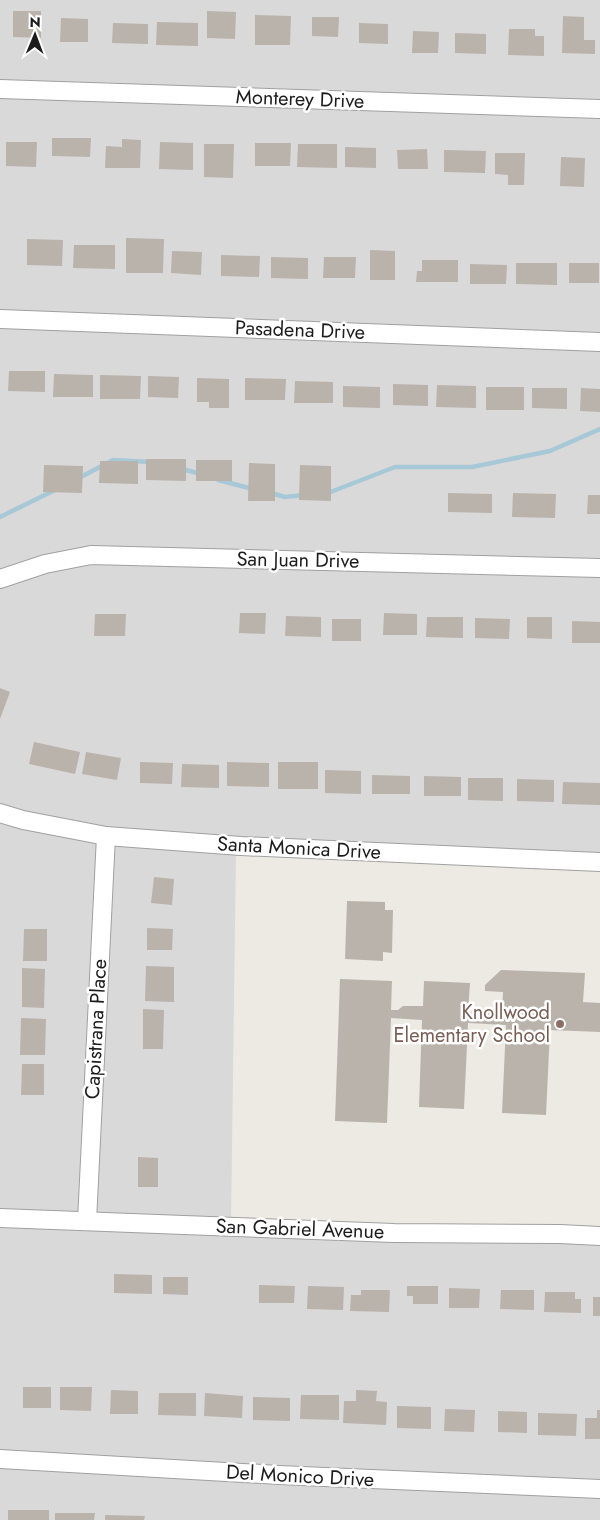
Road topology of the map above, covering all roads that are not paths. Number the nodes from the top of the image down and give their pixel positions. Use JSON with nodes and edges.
{"nodes":[{"id":1,"x":0,"y":89,"type":"edge"},
{"id":2,"x":600,"y":109,"type":"edge"},
{"id":3,"x":0,"y":319,"type":"edge"},
{"id":4,"x":600,"y":342,"type":"edge"},
{"id":5,"x":600,"y":568,"type":"edge"},
{"id":6,"x":0,"y":579,"type":"edge"},
{"id":7,"x":0,"y":813,"type":"edge"},
{"id":8,"x":106,"y":836,"type":"junction"},
{"id":9,"x":600,"y":862,"type":"edge"},
{"id":10,"x":0,"y":1218,"type":"edge"},
{"id":11,"x":87,"y":1221,"type":"junction"},
{"id":12,"x":600,"y":1236,"type":"edge"},
{"id":13,"x":0,"y":1459,"type":"edge"},
{"id":14,"x":600,"y":1490,"type":"edge"}],
"edges":[{"from":1,"to":2,"type":"street","name":"Monterey Drive"},
{"from":3,"to":4,"type":"street","name":"Pasadena Drive"},
{"from":5,"to":6,"type":"street","name":"San Juan Drive"},
{"from":7,"to":8,"type":"street","name":"Santa Monica Drive"},
{"from":8,"to":9,"type":"street","name":"Santa Monica Drive"},
{"from":8,"to":11,"type":"street","name":"Capistrana Place"},
{"from":10,"to":11,"type":"street","name":"San Gabriel Avenue"},
{"from":11,"to":12,"type":"street","name":"San Gabriel Avenue"},
{"from":13,"to":14,"type":"street","name":"Del Monico Drive"}]}
